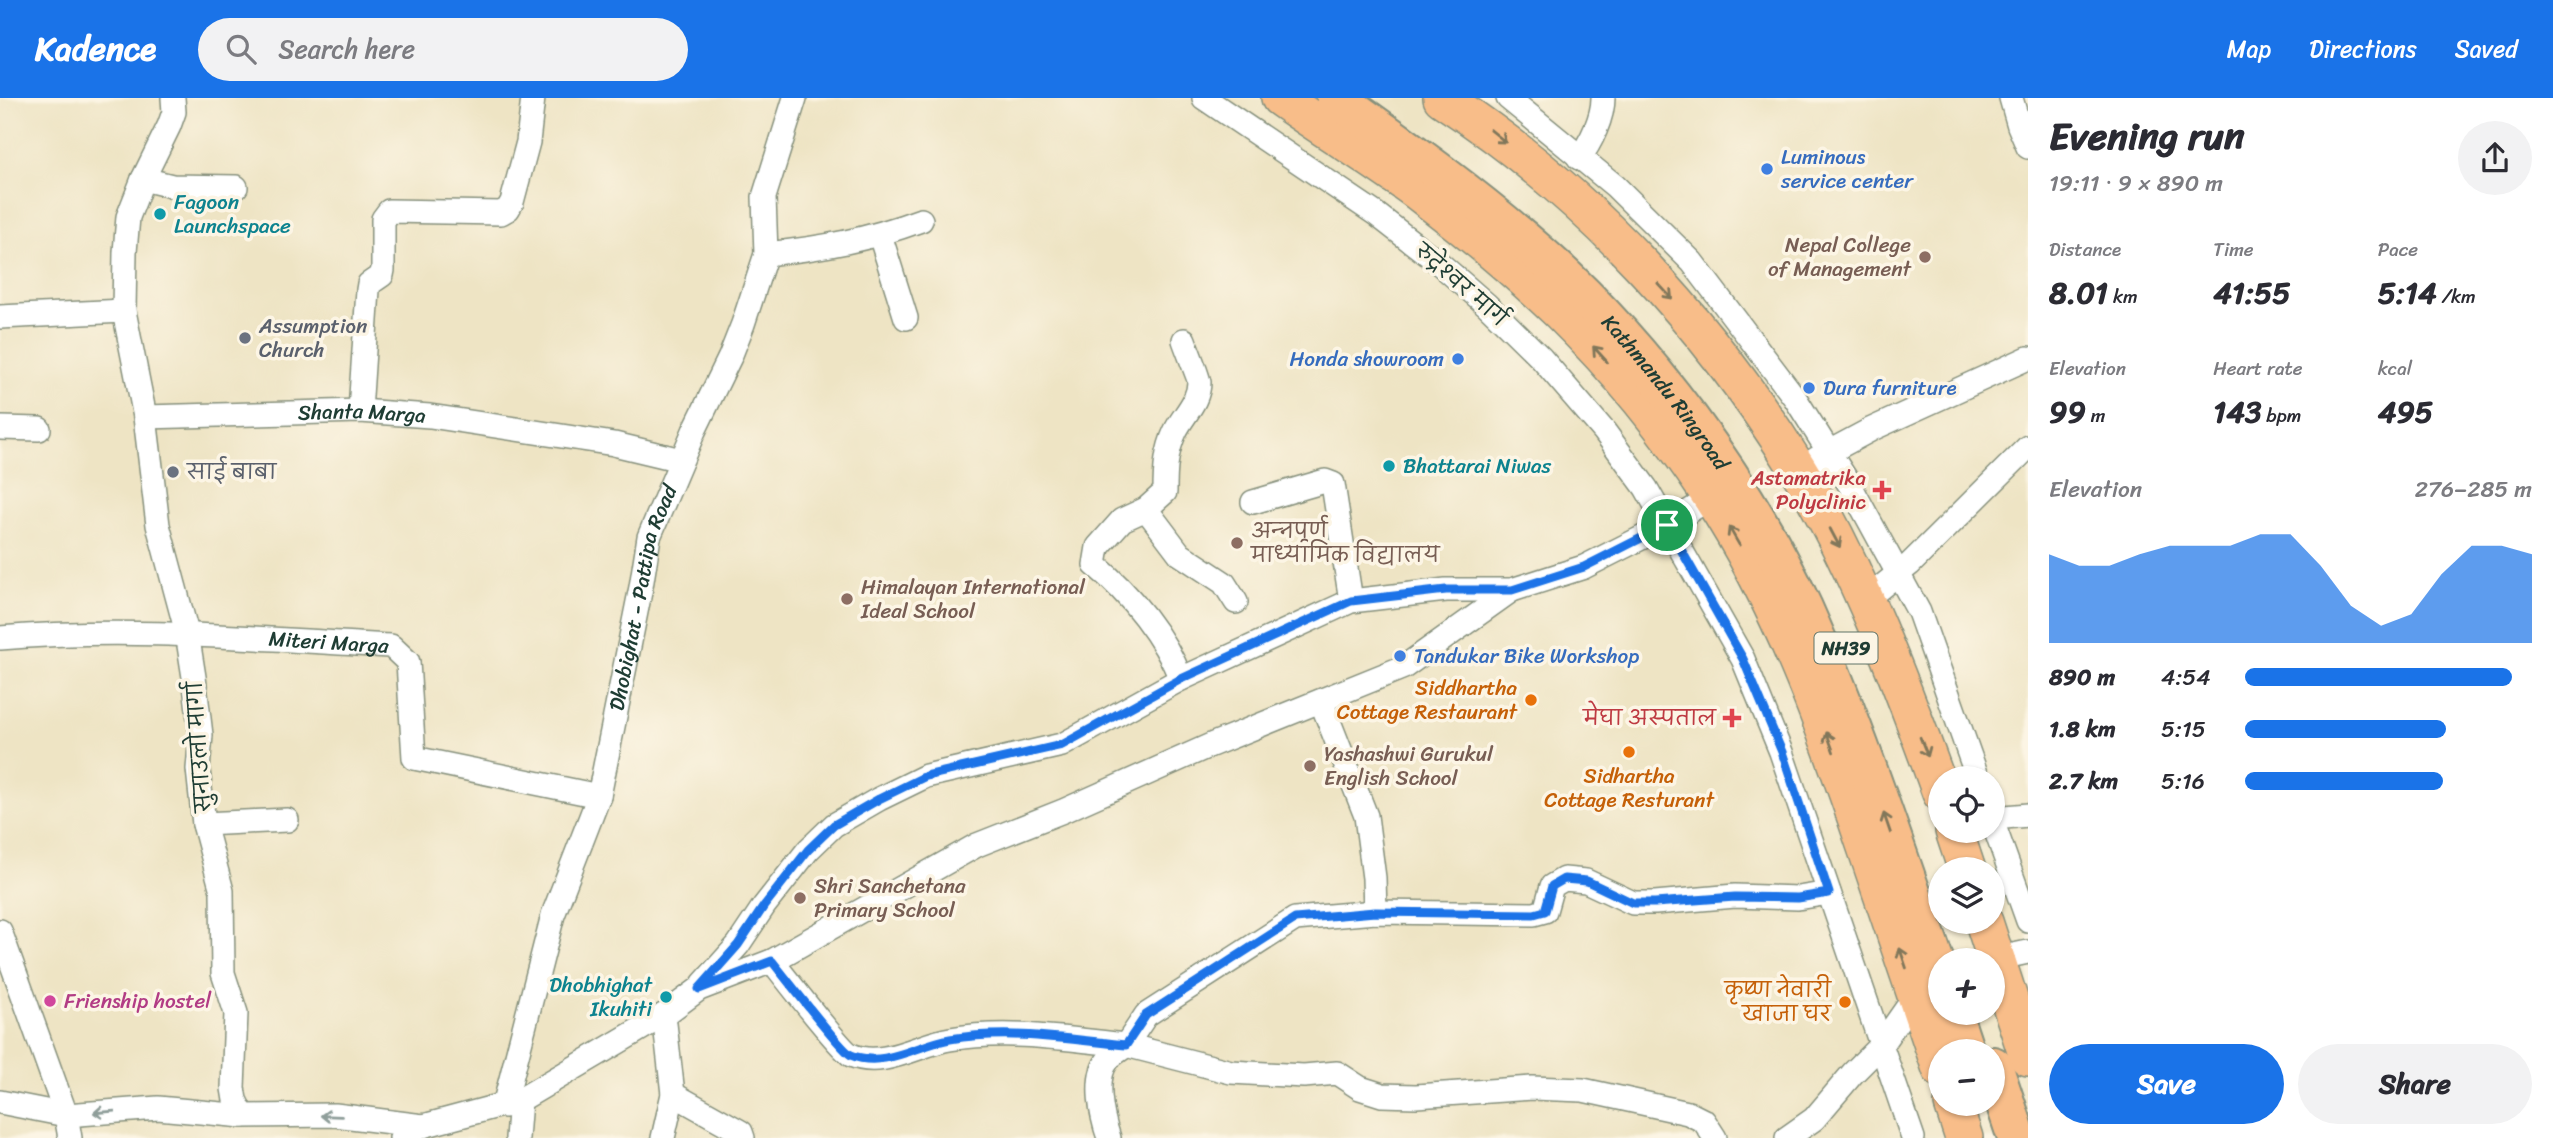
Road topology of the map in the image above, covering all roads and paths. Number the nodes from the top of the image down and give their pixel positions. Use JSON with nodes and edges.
{"nodes":[{"id":1,"x":173,"y":98,"type":"edge"},
{"id":2,"x":533,"y":98,"type":"edge"},
{"id":3,"x":795,"y":98,"type":"edge"},
{"id":4,"x":1204,"y":98,"type":"edge"},
{"id":5,"x":1280,"y":98,"type":"edge"},
{"id":6,"x":1336,"y":98,"type":"edge"},
{"id":7,"x":1377,"y":98,"type":"edge"},
{"id":8,"x":1441,"y":98,"type":"edge"},
{"id":9,"x":1508,"y":98,"type":"edge"},
{"id":10,"x":1603,"y":98,"type":"edge"},
{"id":11,"x":2011,"y":98,"type":"edge"},
{"id":12,"x":2028,"y":147,"type":"edge"},
{"id":13,"x":1579,"y":158,"type":"junction"},
{"id":14,"x":143,"y":179,"type":"junction"},
{"id":15,"x":236,"y":187,"type":"dead end"},
{"id":16,"x":921,"y":220,"type":"dead end"},
{"id":17,"x":880,"y":235,"type":"junction"},
{"id":18,"x":766,"y":254,"type":"junction"},
{"id":19,"x":124,"y":311,"type":"junction"},
{"id":20,"x":0,"y":317,"type":"edge"},
{"id":21,"x":906,"y":318,"type":"dead end"},
{"id":22,"x":1184,"y":340,"type":"dead end"},
{"id":23,"x":2028,"y":358,"type":"edge"},
{"id":24,"x":360,"y":411,"type":"junction"},
{"id":25,"x":145,"y":417,"type":"junction"},
{"id":26,"x":0,"y":428,"type":"edge"},
{"id":27,"x":39,"y":429,"type":"dead end"},
{"id":28,"x":2028,"y":447,"type":"edge"},
{"id":29,"x":681,"y":460,"type":"junction"},
{"id":30,"x":1813,"y":460,"type":"junction"},
{"id":31,"x":1712,"y":497,"type":"junction"},
{"id":32,"x":1254,"y":502,"type":"dead end"},
{"id":33,"x":1146,"y":509,"type":"junction"},
{"id":34,"x":1667,"y":525,"type":"junction"},
{"id":35,"x":1899,"y":573,"type":"junction"},
{"id":36,"x":1512,"y":590,"type":"junction"},
{"id":37,"x":1865,"y":600,"type":"junction"},
{"id":38,"x":1351,"y":601,"type":"junction"},
{"id":39,"x":1236,"y":602,"type":"dead end"},
{"id":40,"x":187,"y":633,"type":"junction"},
{"id":41,"x":0,"y":638,"type":"edge"},
{"id":42,"x":1181,"y":679,"type":"junction"},
{"id":43,"x":1321,"y":702,"type":"junction"},
{"id":44,"x":1930,"y":766,"type":"edge"},
{"id":45,"x":1973,"y":766,"type":"edge"},
{"id":46,"x":599,"y":796,"type":"junction"},
{"id":47,"x":2028,"y":815,"type":"edge"},
{"id":48,"x":2005,"y":817,"type":"edge"},
{"id":49,"x":287,"y":820,"type":"dead end"},
{"id":50,"x":204,"y":824,"type":"junction"},
{"id":51,"x":2000,"y":843,"type":"edge"},
{"id":52,"x":1928,"y":870,"type":"edge"},
{"id":53,"x":1829,"y":893,"type":"junction"},
{"id":54,"x":1375,"y":912,"type":"junction"},
{"id":55,"x":2028,"y":921,"type":"edge"},
{"id":56,"x":0,"y":931,"type":"edge"},
{"id":57,"x":1962,"y":934,"type":"edge"},
{"id":58,"x":1981,"y":948,"type":"edge"},
{"id":59,"x":772,"y":961,"type":"junction"},
{"id":60,"x":1928,"y":988,"type":"edge"},
{"id":61,"x":699,"y":989,"type":"junction"},
{"id":62,"x":2005,"y":989,"type":"edge"},
{"id":63,"x":664,"y":1014,"type":"junction"},
{"id":64,"x":1126,"y":1045,"type":"junction"},
{"id":65,"x":1881,"y":1045,"type":"junction"},
{"id":66,"x":2028,"y":1057,"type":"edge"},
{"id":67,"x":673,"y":1094,"type":"junction"},
{"id":68,"x":0,"y":1102,"type":"edge"},
{"id":69,"x":2005,"y":1102,"type":"edge"},
{"id":70,"x":512,"y":1103,"type":"junction"},
{"id":71,"x":66,"y":1115,"type":"junction"},
{"id":72,"x":243,"y":1116,"type":"junction"},
{"id":73,"x":1957,"y":1116,"type":"edge"},
{"id":74,"x":1986,"y":1116,"type":"edge"},
{"id":75,"x":423,"y":1126,"type":"junction"},
{"id":76,"x":70,"y":1138,"type":"edge"},
{"id":77,"x":401,"y":1138,"type":"edge"},
{"id":78,"x":517,"y":1138,"type":"edge"},
{"id":79,"x":663,"y":1138,"type":"edge"},
{"id":80,"x":743,"y":1138,"type":"edge"},
{"id":81,"x":1109,"y":1138,"type":"edge"},
{"id":82,"x":1714,"y":1138,"type":"edge"},
{"id":83,"x":1787,"y":1138,"type":"edge"},
{"id":84,"x":1913,"y":1138,"type":"edge"},
{"id":85,"x":1964,"y":1138,"type":"edge"},
{"id":86,"x":1993,"y":1138,"type":"edge"},
{"id":87,"x":2017,"y":1138,"type":"edge"}],
"edges":[{"from":1,"to":14,"type":"street"},
{"from":2,"to":24,"type":"street"},
{"from":3,"to":18,"type":"street","name":"Dhobighat - Pattipa Road"},
{"from":4,"to":34,"type":"street","name":"रुद्रेश्वर मार्ग"},
{"from":31,"to":5,"type":"main road","one_way":true},
{"from":60,"to":6,"type":"highway","name":"Kathmandu Ringroad","number":"NH39","one_way":true},
{"from":7,"to":52,"type":"highway","name":"Kathmandu Ringroad","number":"NH39"},
{"from":8,"to":30,"type":"main road","one_way":true},
{"from":9,"to":13,"type":"street"},
{"from":10,"to":13,"type":"street"},
{"from":11,"to":12,"type":"street"},
{"from":13,"to":30,"type":"street"},
{"from":14,"to":15,"type":"street"},
{"from":14,"to":19,"type":"street"},
{"from":16,"to":17,"type":"street"},
{"from":17,"to":18,"type":"street"},
{"from":17,"to":21,"type":"street"},
{"from":18,"to":29,"type":"street","name":"Dhobighat - Pattipa Road"},
{"from":19,"to":20,"type":"street"},
{"from":19,"to":25,"type":"street"},
{"from":22,"to":33,"type":"street"},
{"from":23,"to":30,"type":"street"},
{"from":24,"to":25,"type":"street","name":"Shanta Marga"},
{"from":24,"to":29,"type":"street","name":"Shanta Marga"},
{"from":25,"to":40,"type":"street","name":"सुनाउलो मार्गा"},
{"from":26,"to":27,"type":"street"},
{"from":28,"to":35,"type":"street"},
{"from":29,"to":46,"type":"street","name":"Dhobighat - Pattipa Road"},
{"from":30,"to":35,"type":"street"},
{"from":30,"to":37,"type":"main road","one_way":true},
{"from":31,"to":34,"type":"street"},
{"from":60,"to":31,"type":"main road","one_way":true},
{"from":32,"to":38,"type":"street"},
{"from":33,"to":39,"type":"street"},
{"from":33,"to":42,"type":"street"},
{"from":34,"to":36,"type":"street"},
{"from":34,"to":53,"type":"street","name":"रुद्रेश्वर मार्ग"},
{"from":35,"to":37,"type":"street"},
{"from":35,"to":45,"type":"street"},
{"from":36,"to":38,"type":"street"},
{"from":36,"to":43,"type":"street"},
{"from":37,"to":44,"type":"main road","one_way":true},
{"from":38,"to":42,"type":"street"},
{"from":40,"to":41,"type":"street","name":"Miteri Marga"},
{"from":40,"to":46,"type":"street","name":"Miteri Marga"},
{"from":40,"to":50,"type":"street","name":"सुनाउलो मार्गा"},
{"from":42,"to":61,"type":"street"},
{"from":43,"to":54,"type":"street"},
{"from":43,"to":59,"type":"street"},
{"from":46,"to":70,"type":"street","name":"Dhobighat - Pattipa Road"},
{"from":47,"to":48,"type":"street"},
{"from":49,"to":50,"type":"street"},
{"from":50,"to":72,"type":"street","name":"सुनाउलो मार्गा"},
{"from":51,"to":55,"type":"street"},
{"from":53,"to":54,"type":"street"},
{"from":53,"to":65,"type":"street","name":"रुद्रेश्वर मार्ग"},
{"from":54,"to":64,"type":"street"},
{"from":56,"to":71,"type":"street"},
{"from":57,"to":58,"type":"highway"},
{"from":59,"to":61,"type":"street"},
{"from":59,"to":64,"type":"street"},
{"from":60,"to":65,"type":"street"},
{"from":61,"to":63,"type":"street"},
{"from":62,"to":66,"type":"main road"},
{"from":63,"to":67,"type":"street"},
{"from":63,"to":70,"type":"street"},
{"from":64,"to":81,"type":"street"},
{"from":64,"to":82,"type":"street"},
{"from":65,"to":83,"type":"street"},
{"from":65,"to":84,"type":"street","name":"रुद्रेश्वर मार्ग"},
{"from":67,"to":79,"type":"street"},
{"from":67,"to":80,"type":"street"},
{"from":68,"to":71,"type":"street"},
{"from":69,"to":87,"type":"highway"},
{"from":70,"to":75,"type":"street"},
{"from":70,"to":78,"type":"street","name":"Dhobighat - Pattipa Road"},
{"from":72,"to":71,"type":"street","one_way":true},
{"from":71,"to":76,"type":"street"},
{"from":75,"to":72,"type":"street","one_way":true},
{"from":73,"to":85,"type":"main road"},
{"from":74,"to":86,"type":"highway"},
{"from":75,"to":77,"type":"street"}]}
